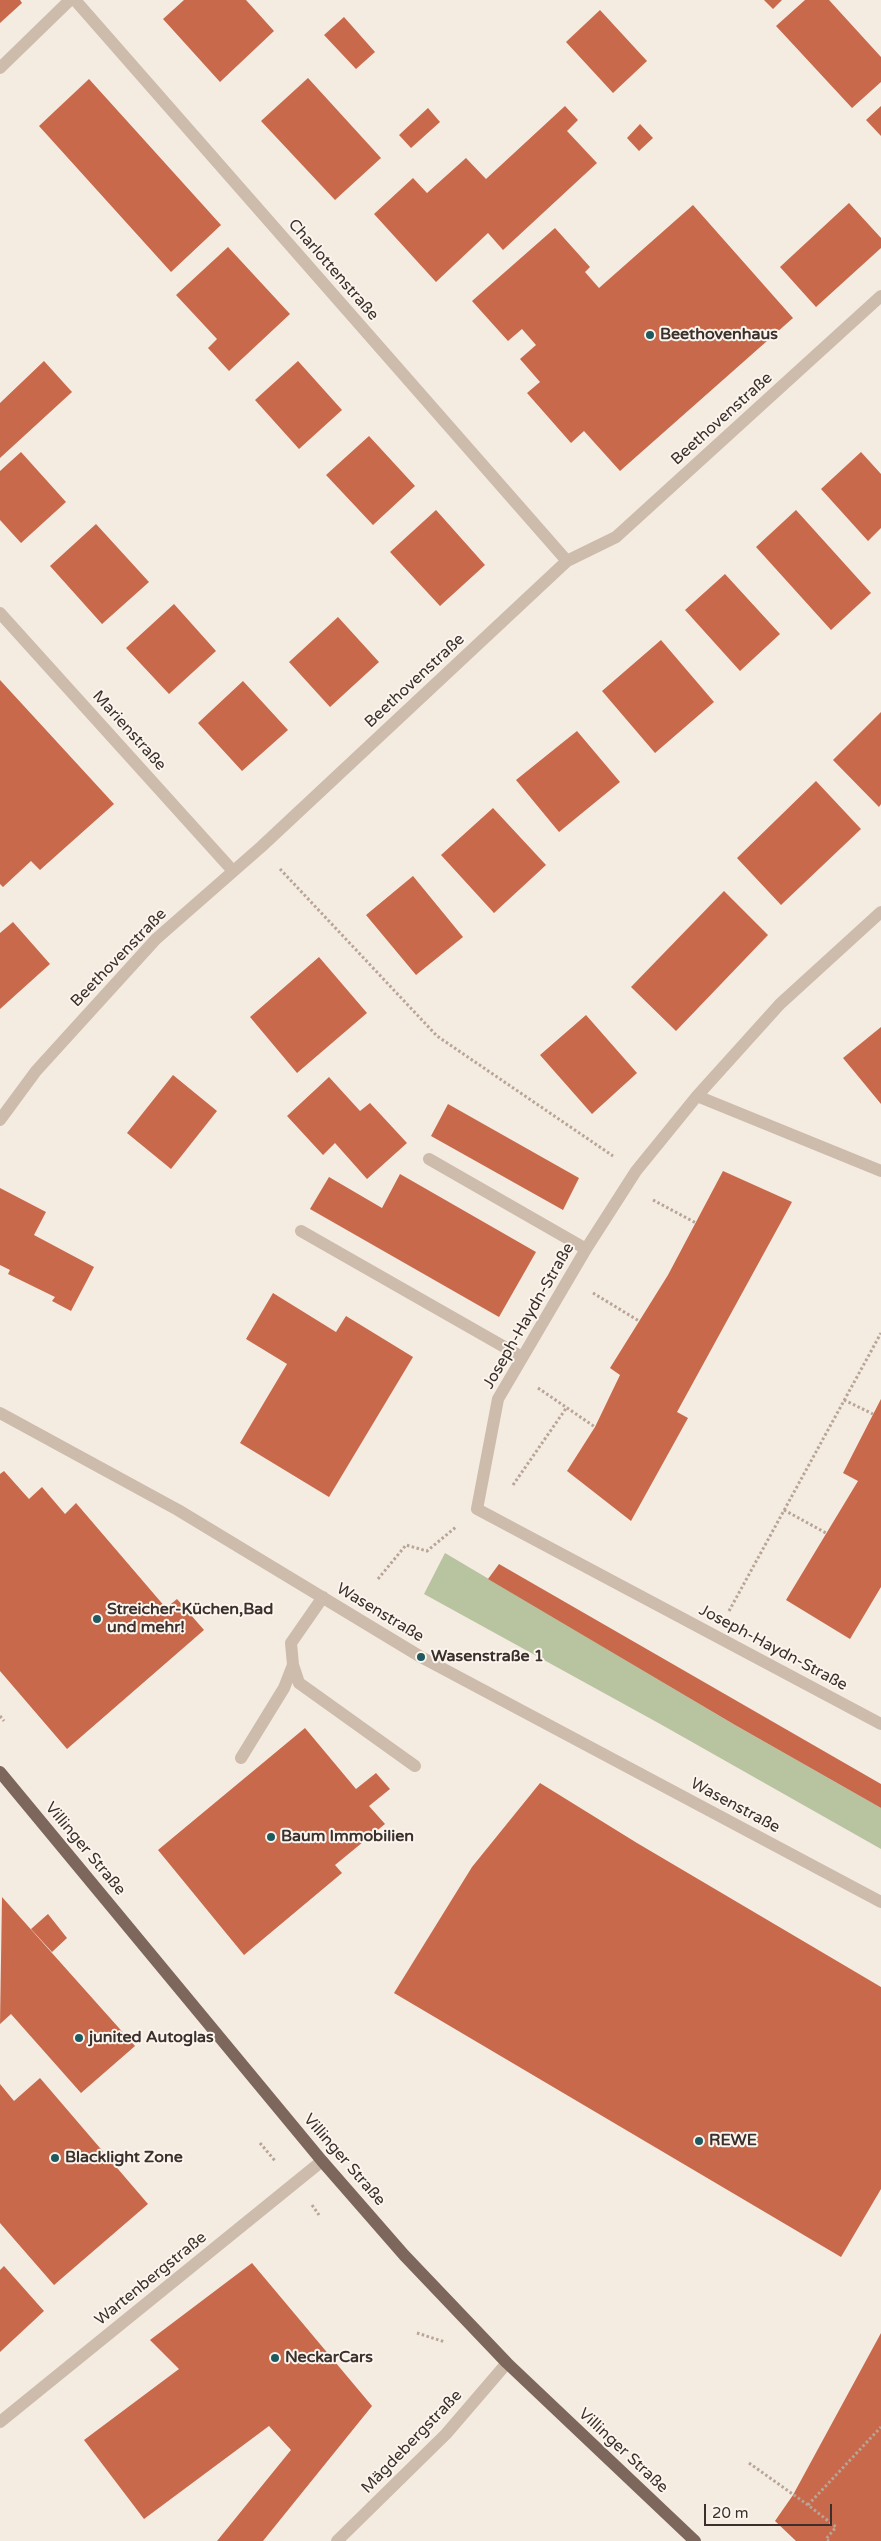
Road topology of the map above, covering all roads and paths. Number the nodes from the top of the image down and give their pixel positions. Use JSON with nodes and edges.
{"nodes":[{"id":1,"x":70,"y":0,"type":"edge"},
{"id":2,"x":75,"y":0,"type":"edge"},
{"id":3,"x":0,"y":68,"type":"edge"},
{"id":4,"x":881,"y":296,"type":"edge"},
{"id":5,"x":567,"y":561,"type":"junction"},
{"id":6,"x":0,"y":613,"type":"edge"},
{"id":7,"x":261,"y":847,"type":"junction"},
{"id":8,"x":233,"y":871,"type":"junction"},
{"id":9,"x":881,"y":912,"type":"edge"},
{"id":10,"x":697,"y":1096,"type":"junction"},
{"id":11,"x":0,"y":1120,"type":"edge"},
{"id":12,"x":429,"y":1159,"type":"dead end"},
{"id":13,"x":881,"y":1170,"type":"edge"},
{"id":14,"x":636,"y":1171,"type":"junction"},
{"id":15,"x":626,"y":1186,"type":"junction"},
{"id":16,"x":696,"y":1223,"type":"dead end"},
{"id":17,"x":301,"y":1230,"type":"dead end"},
{"id":18,"x":586,"y":1249,"type":"junction"},
{"id":19,"x":569,"y":1278,"type":"junction"},
{"id":20,"x":639,"y":1321,"type":"dead end"},
{"id":21,"x":881,"y":1333,"type":"edge"},
{"id":22,"x":522,"y":1357,"type":"junction"},
{"id":23,"x":514,"y":1371,"type":"junction"},
{"id":24,"x":844,"y":1400,"type":"junction"},
{"id":25,"x":567,"y":1407,"type":"junction"},
{"id":26,"x":0,"y":1413,"type":"edge"},
{"id":27,"x":873,"y":1414,"type":"dead end"},
{"id":28,"x":595,"y":1427,"type":"dead end"},
{"id":29,"x":477,"y":1509,"type":"junction"},
{"id":30,"x":784,"y":1510,"type":"junction"},
{"id":31,"x":491,"y":1516,"type":"junction"},
{"id":32,"x":826,"y":1533,"type":"dead end"},
{"id":33,"x":378,"y":1579,"type":"dead end"},
{"id":34,"x":322,"y":1597,"type":"junction"},
{"id":35,"x":715,"y":1636,"type":"junction"},
{"id":36,"x":293,"y":1665,"type":"junction"},
{"id":37,"x":0,"y":1716,"type":"edge"},
{"id":38,"x":4,"y":1721,"type":"dead end"},
{"id":39,"x":881,"y":1724,"type":"edge"},
{"id":40,"x":241,"y":1758,"type":"dead end"},
{"id":41,"x":415,"y":1766,"type":"dead end"},
{"id":42,"x":0,"y":1772,"type":"edge"},
{"id":43,"x":881,"y":1902,"type":"edge"},
{"id":44,"x":322,"y":2161,"type":"junction"},
{"id":45,"x":507,"y":2363,"type":"junction"},
{"id":46,"x":0,"y":2422,"type":"edge"},
{"id":47,"x":881,"y":2427,"type":"edge"},
{"id":48,"x":748,"y":2463,"type":"dead end"},
{"id":49,"x":808,"y":2505,"type":"junction"},
{"id":50,"x":337,"y":2541,"type":"edge"},
{"id":51,"x":694,"y":2541,"type":"edge"},
{"id":52,"x":828,"y":2541,"type":"edge"}],
"edges":[{"from":1,"to":3,"type":"street"},
{"from":2,"to":5,"type":"street","name":"Charlottenstraße"},
{"from":4,"to":5,"type":"street","name":"Beethovenstraße"},
{"from":5,"to":7,"type":"street","name":"Beethovenstraße"},
{"from":6,"to":8,"type":"street","name":"Marienstraße"},
{"from":7,"to":8,"type":"street","name":"Beethovenstraße"},
{"from":7,"to":14,"type":"path"},
{"from":8,"to":11,"type":"street","name":"Beethovenstraße"},
{"from":9,"to":10,"type":"street","name":"Joseph-Haydn-Straße"},
{"from":10,"to":13,"type":"street"},
{"from":10,"to":14,"type":"street","name":"Joseph-Haydn-Straße"},
{"from":12,"to":18,"type":"street"},
{"from":14,"to":15,"type":"street","name":"Joseph-Haydn-Straße"},
{"from":15,"to":16,"type":"path"},
{"from":15,"to":18,"type":"street","name":"Joseph-Haydn-Straße"},
{"from":17,"to":22,"type":"street"},
{"from":18,"to":19,"type":"street","name":"Joseph-Haydn-Straße"},
{"from":19,"to":20,"type":"path"},
{"from":19,"to":22,"type":"street","name":"Joseph-Haydn-Straße"},
{"from":21,"to":24,"type":"path"},
{"from":22,"to":23,"type":"street","name":"Joseph-Haydn-Straße"},
{"from":23,"to":25,"type":"path"},
{"from":23,"to":29,"type":"street","name":"Joseph-Haydn-Straße"},
{"from":24,"to":27,"type":"path"},
{"from":24,"to":30,"type":"path"},
{"from":25,"to":28,"type":"path"},
{"from":25,"to":31,"type":"path"},
{"from":26,"to":34,"type":"street","name":"Wasenstraße"},
{"from":29,"to":31,"type":"street","name":"Joseph-Haydn-Straße"},
{"from":29,"to":33,"type":"path"},
{"from":30,"to":32,"type":"path"},
{"from":30,"to":35,"type":"path"},
{"from":31,"to":35,"type":"street","name":"Joseph-Haydn-Straße"},
{"from":34,"to":36,"type":"street"},
{"from":34,"to":43,"type":"street","name":"Wasenstraße"},
{"from":35,"to":39,"type":"street","name":"Joseph-Haydn-Straße"},
{"from":36,"to":40,"type":"street"},
{"from":36,"to":41,"type":"street"},
{"from":37,"to":38,"type":"path"},
{"from":42,"to":44,"type":"main road","name":"Villinger Straße"},
{"from":44,"to":45,"type":"main road","name":"Villinger Straße"},
{"from":44,"to":46,"type":"street","name":"Wartenbergstraße"},
{"from":45,"to":50,"type":"street","name":"Mägdebergstraße"},
{"from":45,"to":51,"type":"main road","name":"Villinger Straße"},
{"from":47,"to":49,"type":"path"},
{"from":48,"to":49,"type":"path"},
{"from":49,"to":52,"type":"path"}]}
